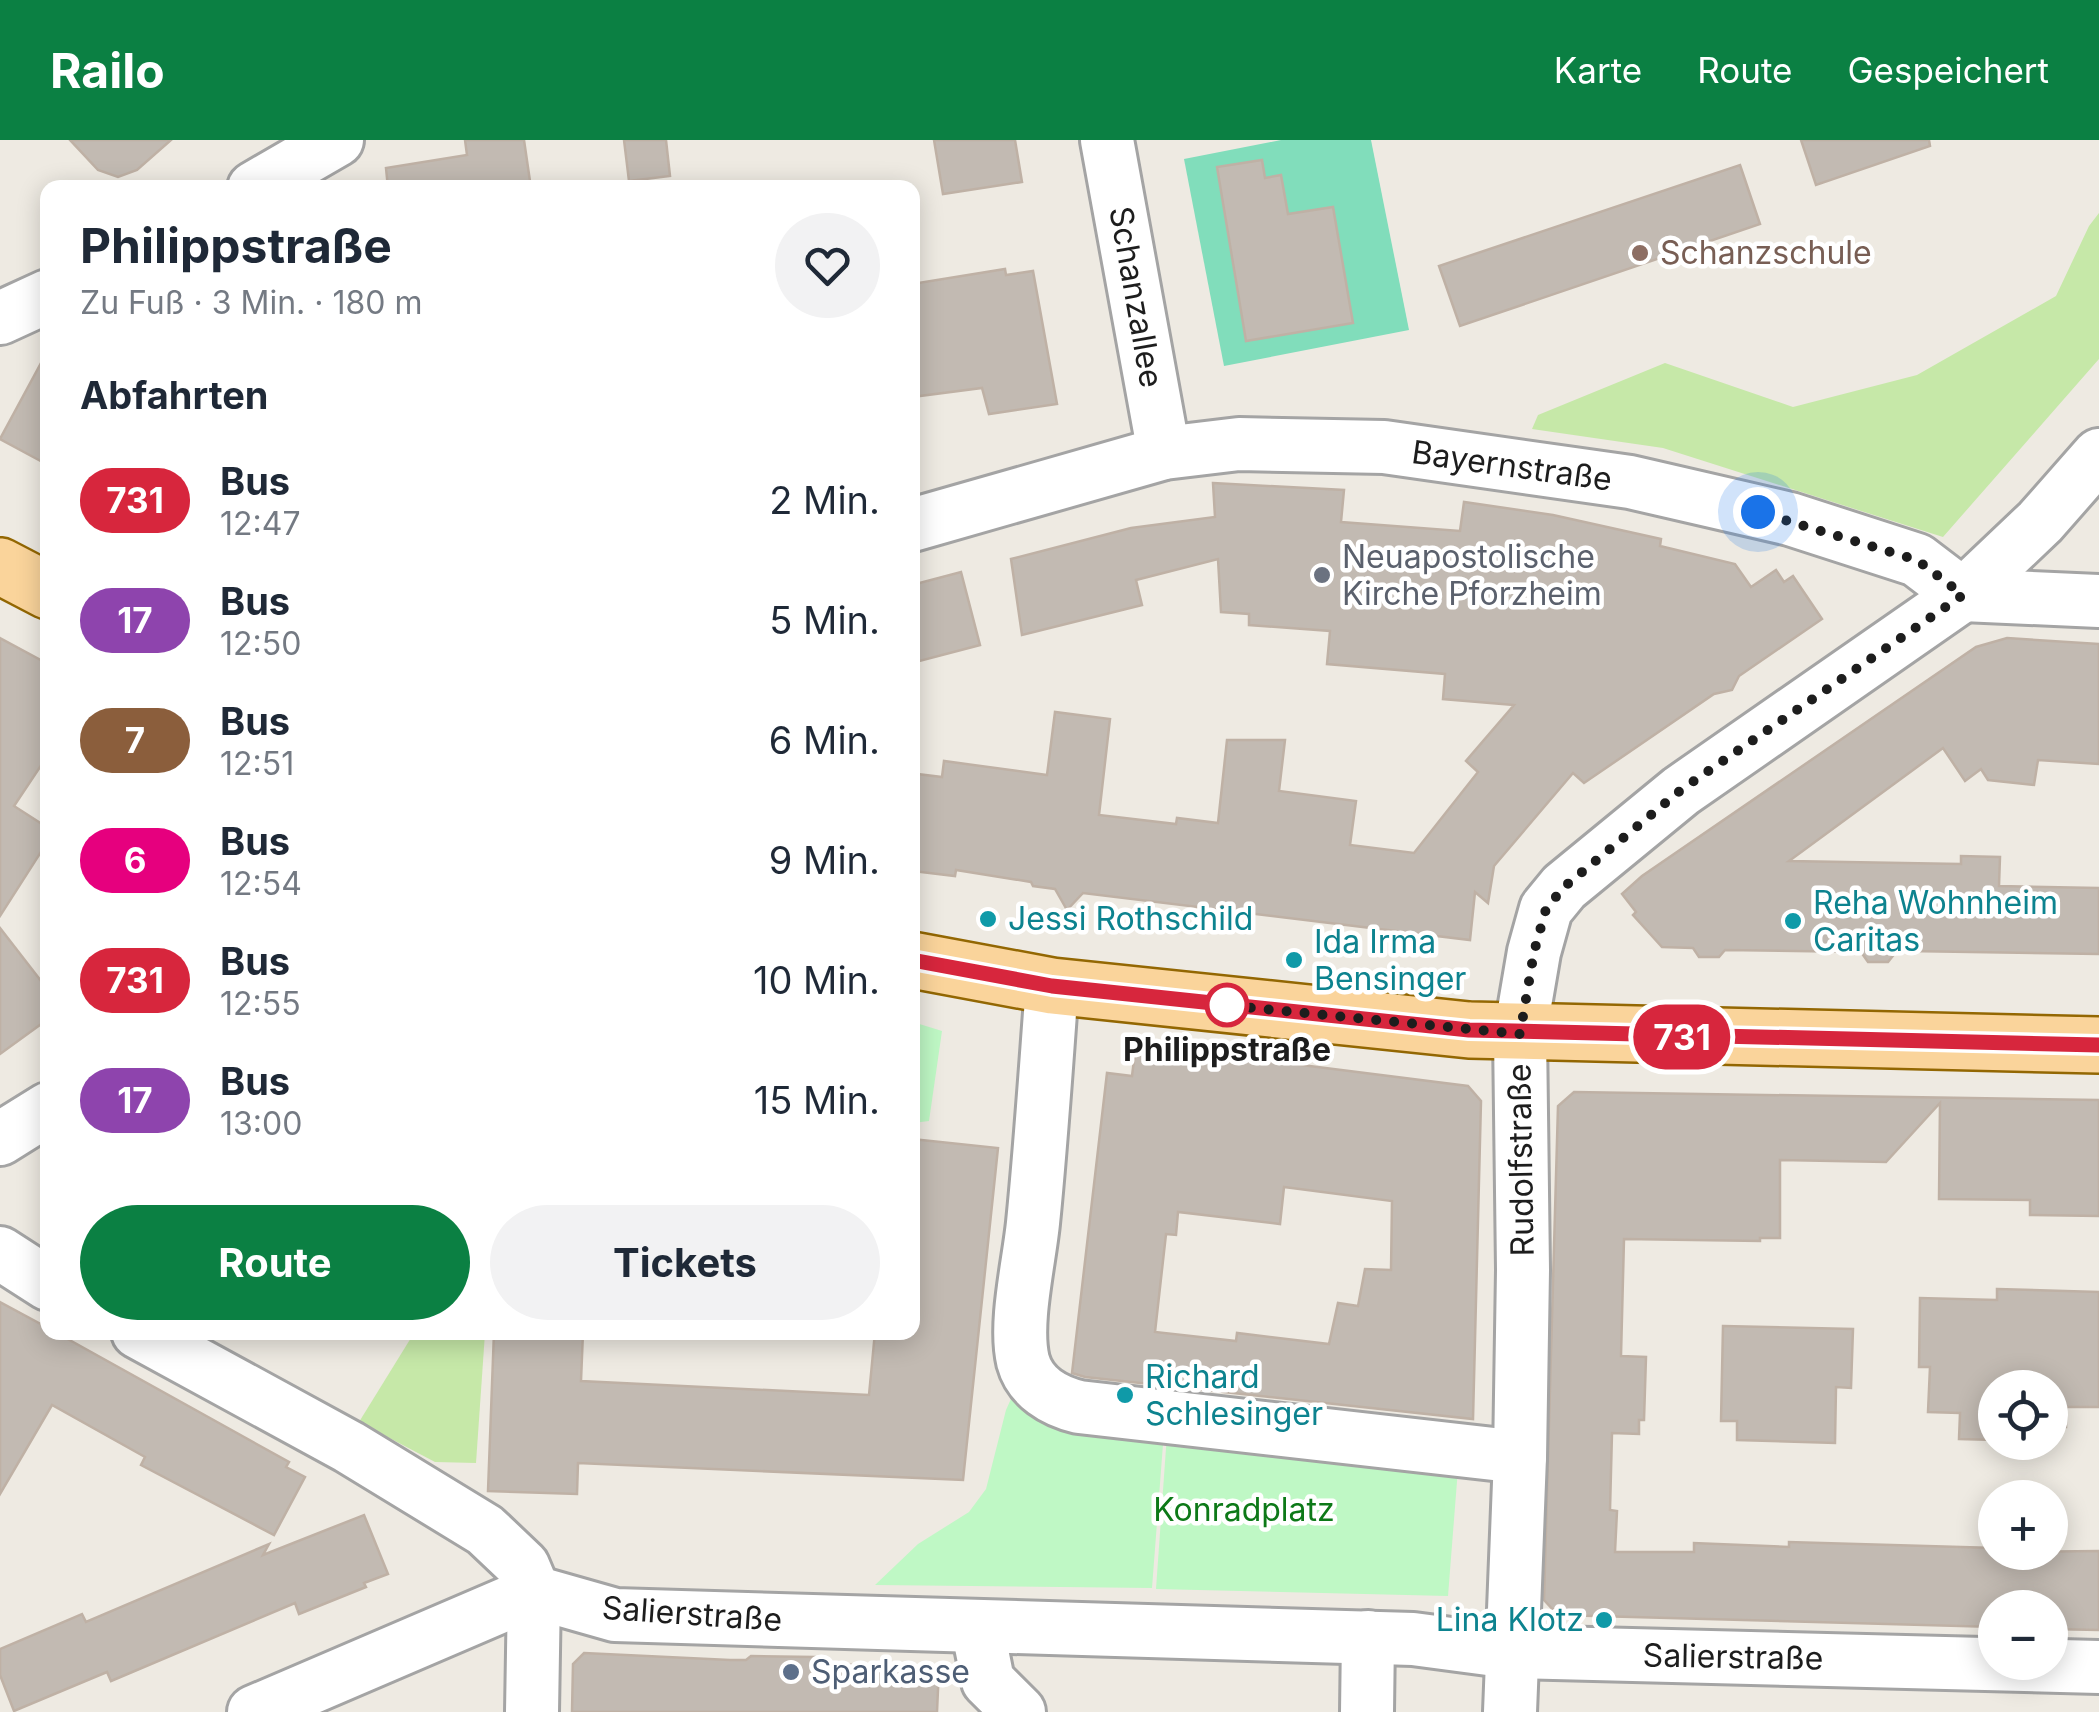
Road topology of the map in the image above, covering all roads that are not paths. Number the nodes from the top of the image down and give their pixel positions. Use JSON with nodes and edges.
{"nodes":[{"id":1,"x":337,"y":140,"type":"edge"},
{"id":2,"x":1107,"y":140,"type":"edge"},
{"id":3,"x":268,"y":180,"type":"edge"},
{"id":4,"x":40,"y":300,"type":"edge"},
{"id":5,"x":0,"y":318,"type":"edge"},
{"id":6,"x":1164,"y":453,"type":"junction"},
{"id":7,"x":2099,"y":456,"type":"edge"},
{"id":8,"x":920,"y":523,"type":"edge"},
{"id":9,"x":0,"y":566,"type":"edge"},
{"id":10,"x":40,"y":587,"type":"edge"},
{"id":11,"x":1963,"y":595,"type":"junction"},
{"id":12,"x":2099,"y":601,"type":"edge"},
{"id":13,"x":920,"y":961,"type":"edge"},
{"id":14,"x":1052,"y":986,"type":"junction"},
{"id":15,"x":1520,"y":1034,"type":"junction"},
{"id":16,"x":2099,"y":1045,"type":"edge"},
{"id":17,"x":40,"y":1114,"type":"edge"},
{"id":18,"x":0,"y":1139,"type":"edge"},
{"id":19,"x":0,"y":1253,"type":"edge"},
{"id":20,"x":40,"y":1279,"type":"edge"},
{"id":21,"x":153,"y":1340,"type":"edge"},
{"id":22,"x":1520,"y":1457,"type":"junction"},
{"id":23,"x":534,"y":1592,"type":"junction"},
{"id":24,"x":978,"y":1626,"type":"junction"},
{"id":25,"x":1368,"y":1638,"type":"junction"},
{"id":26,"x":1511,"y":1652,"type":"junction"},
{"id":27,"x":2099,"y":1666,"type":"edge"},
{"id":28,"x":254,"y":1712,"type":"edge"},
{"id":29,"x":532,"y":1712,"type":"edge"},
{"id":30,"x":1020,"y":1712,"type":"edge"},
{"id":31,"x":1367,"y":1712,"type":"edge"},
{"id":32,"x":1510,"y":1712,"type":"edge"}],
"edges":[{"from":1,"to":3,"type":"street"},
{"from":2,"to":6,"type":"street","name":"Schanzallee"},
{"from":4,"to":5,"type":"street"},
{"from":6,"to":8,"type":"street","name":"Bayernstraße"},
{"from":6,"to":11,"type":"street","name":"Bayernstraße"},
{"from":7,"to":11,"type":"street","name":"Rudolfstraße"},
{"from":9,"to":10,"type":"main road"},
{"from":11,"to":12,"type":"street"},
{"from":11,"to":15,"type":"street","name":"Rudolfstraße"},
{"from":13,"to":14,"type":"main road"},
{"from":14,"to":15,"type":"main road"},
{"from":14,"to":22,"type":"street"},
{"from":15,"to":16,"type":"main road"},
{"from":15,"to":22,"type":"street","name":"Rudolfstraße"},
{"from":17,"to":18,"type":"street"},
{"from":19,"to":20,"type":"street"},
{"from":21,"to":23,"type":"street"},
{"from":22,"to":26,"type":"street","name":"Rudolfstraße"},
{"from":23,"to":24,"type":"street","name":"Salierstraße"},
{"from":23,"to":28,"type":"street"},
{"from":23,"to":29,"type":"street"},
{"from":24,"to":25,"type":"street","name":"Salierstraße"},
{"from":24,"to":30,"type":"street"},
{"from":25,"to":26,"type":"street","name":"Salierstraße"},
{"from":25,"to":31,"type":"street"},
{"from":26,"to":27,"type":"street","name":"Salierstraße"},
{"from":26,"to":32,"type":"street","name":"Rudolfstraße"}]}
